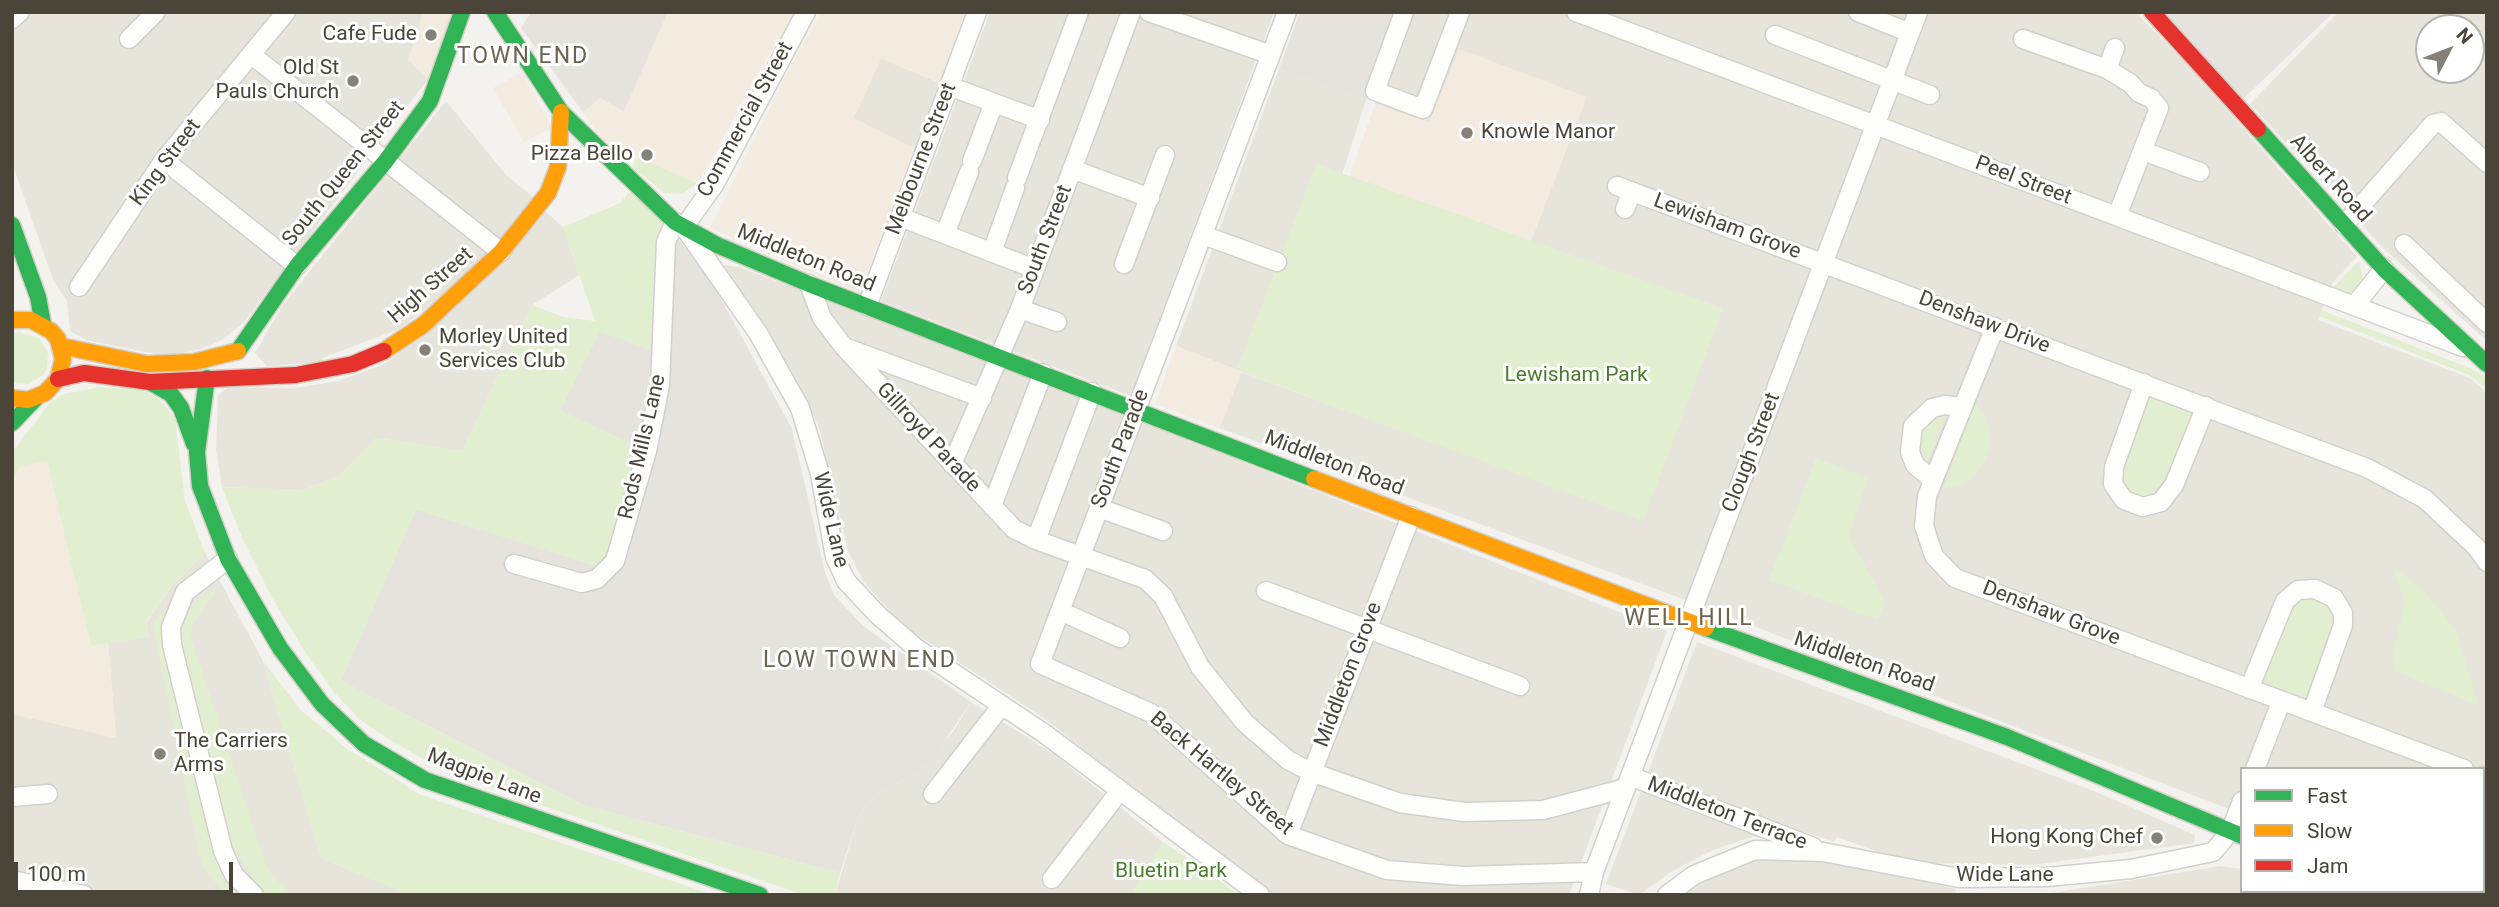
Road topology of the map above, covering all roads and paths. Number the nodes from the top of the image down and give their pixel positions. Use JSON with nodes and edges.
{"nodes":[{"id":1,"x":20,"y":12,"type":"edge"},
{"id":2,"x":156,"y":12,"type":"edge"},
{"id":3,"x":286,"y":12,"type":"edge"},
{"id":4,"x":462,"y":12,"type":"edge"},
{"id":5,"x":495,"y":12,"type":"edge"},
{"id":6,"x":806,"y":12,"type":"edge"},
{"id":7,"x":977,"y":12,"type":"edge"},
{"id":8,"x":1079,"y":12,"type":"edge"},
{"id":9,"x":1131,"y":12,"type":"edge"},
{"id":10,"x":1149,"y":12,"type":"edge"},
{"id":11,"x":1287,"y":12,"type":"edge"},
{"id":12,"x":1404,"y":12,"type":"edge"},
{"id":13,"x":1460,"y":12,"type":"edge"},
{"id":14,"x":1576,"y":12,"type":"edge"},
{"id":15,"x":1858,"y":12,"type":"edge"},
{"id":16,"x":1917,"y":12,"type":"edge"},
{"id":17,"x":2152,"y":12,"type":"edge"},
{"id":18,"x":12,"y":19,"type":"edge"},
{"id":19,"x":1910,"y":33,"type":"junction"},
{"id":20,"x":1775,"y":35,"type":"dead end"},
{"id":21,"x":130,"y":39,"type":"dead end"},
{"id":22,"x":2023,"y":39,"type":"dead end"},
{"id":23,"x":2115,"y":48,"type":"dead end"},
{"id":24,"x":1271,"y":55,"type":"junction"},
{"id":25,"x":253,"y":56,"type":"junction"},
{"id":26,"x":2107,"y":69,"type":"junction"},
{"id":27,"x":1892,"y":80,"type":"junction"},
{"id":28,"x":949,"y":86,"type":"junction"},
{"id":29,"x":1930,"y":95,"type":"dead end"},
{"id":30,"x":994,"y":103,"type":"junction"},
{"id":31,"x":561,"y":112,"type":"junction"},
{"id":32,"x":1040,"y":120,"type":"junction"},
{"id":33,"x":1875,"y":125,"type":"junction"},
{"id":34,"x":2144,"y":151,"type":"junction"},
{"id":35,"x":1165,"y":155,"type":"dead end"},
{"id":36,"x":164,"y":160,"type":"junction"},
{"id":37,"x":385,"y":162,"type":"junction"},
{"id":38,"x":570,"y":162,"type":"junction"},
{"id":39,"x":2487,"y":163,"type":"edge"},
{"id":40,"x":1072,"y":169,"type":"junction"},
{"id":41,"x":620,"y":170,"type":"junction"},
{"id":42,"x":2200,"y":172,"type":"dead end"},
{"id":43,"x":1150,"y":198,"type":"junction"},
{"id":44,"x":1625,"y":209,"type":"dead end"},
{"id":45,"x":2117,"y":216,"type":"junction"},
{"id":46,"x":900,"y":217,"type":"junction"},
{"id":47,"x":679,"y":224,"type":"junction"},
{"id":48,"x":12,"y":225,"type":"edge"},
{"id":49,"x":2344,"y":225,"type":"junction"},
{"id":50,"x":945,"y":234,"type":"junction"},
{"id":51,"x":1203,"y":235,"type":"junction"},
{"id":52,"x":2404,"y":244,"type":"dead end"},
{"id":53,"x":501,"y":252,"type":"junction"},
{"id":54,"x":992,"y":252,"type":"junction"},
{"id":55,"x":1277,"y":262,"type":"dead end"},
{"id":56,"x":1823,"y":262,"type":"junction"},
{"id":57,"x":1124,"y":264,"type":"dead end"},
{"id":58,"x":297,"y":266,"type":"junction"},
{"id":59,"x":1035,"y":269,"type":"junction"},
{"id":60,"x":2384,"y":269,"type":"junction"},
{"id":61,"x":29,"y":273,"type":"junction"},
{"id":62,"x":809,"y":284,"type":"junction"},
{"id":63,"x":79,"y":287,"type":"dead end"},
{"id":64,"x":867,"y":306,"type":"junction"},
{"id":65,"x":2354,"y":306,"type":"junction"},
{"id":66,"x":1020,"y":309,"type":"junction"},
{"id":67,"x":12,"y":313,"type":"edge"},
{"id":68,"x":12,"y":320,"type":"edge"},
{"id":69,"x":1057,"y":322,"type":"dead end"},
{"id":70,"x":43,"y":324,"type":"junction"},
{"id":71,"x":2487,"y":324,"type":"edge"},
{"id":72,"x":1995,"y":327,"type":"junction"},
{"id":73,"x":61,"y":346,"type":"junction"},
{"id":74,"x":844,"y":347,"type":"junction"},
{"id":75,"x":2470,"y":350,"type":"junction"},
{"id":76,"x":238,"y":351,"type":"junction"},
{"id":77,"x":1000,"y":357,"type":"junction"},
{"id":78,"x":147,"y":364,"type":"junction"},
{"id":79,"x":2487,"y":365,"type":"edge"},
{"id":80,"x":1043,"y":373,"type":"junction"},
{"id":81,"x":246,"y":374,"type":"junction"},
{"id":82,"x":58,"y":379,"type":"junction"},
{"id":83,"x":150,"y":382,"type":"junction"},
{"id":84,"x":203,"y":383,"type":"junction"},
{"id":85,"x":2144,"y":383,"type":"junction"},
{"id":86,"x":1092,"y":392,"type":"junction"},
{"id":87,"x":12,"y":398,"type":"edge"},
{"id":88,"x":36,"y":398,"type":"junction"},
{"id":89,"x":982,"y":398,"type":"junction"},
{"id":90,"x":2206,"y":406,"type":"junction"},
{"id":91,"x":1960,"y":407,"type":"junction"},
{"id":92,"x":1136,"y":410,"type":"junction"},
{"id":93,"x":12,"y":423,"type":"edge"},
{"id":94,"x":197,"y":452,"type":"junction"},
{"id":95,"x":952,"y":464,"type":"junction"},
{"id":96,"x":1933,"y":480,"type":"junction"},
{"id":97,"x":992,"y":506,"type":"junction"},
{"id":98,"x":1099,"y":508,"type":"junction"},
{"id":99,"x":1411,"y":516,"type":"junction"},
{"id":100,"x":1163,"y":531,"type":"dead end"},
{"id":101,"x":1035,"y":540,"type":"junction"},
{"id":102,"x":1080,"y":556,"type":"junction"},
{"id":103,"x":228,"y":559,"type":"junction"},
{"id":104,"x":2487,"y":562,"type":"edge"},
{"id":105,"x":514,"y":564,"type":"dead end"},
{"id":106,"x":1266,"y":591,"type":"dead end"},
{"id":107,"x":1060,"y":611,"type":"junction"},
{"id":108,"x":1689,"y":621,"type":"junction"},
{"id":109,"x":1366,"y":629,"type":"junction"},
{"id":110,"x":1120,"y":638,"type":"dead end"},
{"id":111,"x":1040,"y":664,"type":"joint"},
{"id":112,"x":1520,"y":686,"type":"dead end"},
{"id":113,"x":2249,"y":689,"type":"junction"},
{"id":114,"x":2281,"y":702,"type":"junction"},
{"id":115,"x":1002,"y":705,"type":"junction"},
{"id":116,"x":2312,"y":712,"type":"junction"},
{"id":117,"x":2256,"y":767,"type":"edge"},
{"id":118,"x":2459,"y":767,"type":"edge"},
{"id":119,"x":1311,"y":772,"type":"junction"},
{"id":120,"x":1628,"y":782,"type":"junction"},
{"id":121,"x":1119,"y":792,"type":"junction"},
{"id":122,"x":48,"y":794,"type":"dead end"},
{"id":123,"x":933,"y":794,"type":"dead end"},
{"id":124,"x":12,"y":797,"type":"edge"},
{"id":125,"x":2240,"y":812,"type":"edge"},
{"id":126,"x":2236,"y":834,"type":"edge"},
{"id":127,"x":1287,"y":835,"type":"junction"},
{"id":128,"x":1823,"y":852,"type":"junction"},
{"id":129,"x":1594,"y":872,"type":"junction"},
{"id":130,"x":1052,"y":879,"type":"dead end"},
{"id":131,"x":12,"y":880,"type":"edge"},
{"id":132,"x":84,"y":895,"type":"edge"},
{"id":133,"x":254,"y":895,"type":"edge"},
{"id":134,"x":760,"y":895,"type":"edge"},
{"id":135,"x":1260,"y":895,"type":"edge"},
{"id":136,"x":1589,"y":895,"type":"edge"},
{"id":137,"x":1667,"y":895,"type":"edge"}],
"edges":[{"from":1,"to":18,"type":"street"},
{"from":2,"to":21,"type":"street"},
{"from":3,"to":25,"type":"street","name":"King Street"},
{"from":4,"to":37,"type":"street","name":"South Queen Street"},
{"from":5,"to":31,"type":"street","name":"Middleton Road"},
{"from":6,"to":47,"type":"street","name":"Commercial Street"},
{"from":7,"to":28,"type":"street","name":"Melbourne Street"},
{"from":8,"to":32,"type":"street"},
{"from":9,"to":40,"type":"street","name":"South Street"},
{"from":10,"to":24,"type":"street"},
{"from":11,"to":24,"type":"street","name":"South Parade"},
{"from":12,"to":13,"type":"street"},
{"from":14,"to":33,"type":"street","name":"Peel Street"},
{"from":15,"to":19,"type":"street"},
{"from":16,"to":19,"type":"street","name":"Clough Street"},
{"from":17,"to":49,"type":"street","name":"Albert Road"},
{"from":19,"to":27,"type":"street","name":"Clough Street"},
{"from":20,"to":27,"type":"street"},
{"from":22,"to":26,"type":"street"},
{"from":23,"to":26,"type":"street"},
{"from":24,"to":51,"type":"street","name":"South Parade"},
{"from":25,"to":36,"type":"street","name":"King Street"},
{"from":25,"to":37,"type":"street"},
{"from":26,"to":34,"type":"street"},
{"from":27,"to":29,"type":"street"},
{"from":27,"to":33,"type":"street","name":"Clough Street"},
{"from":28,"to":30,"type":"street"},
{"from":28,"to":46,"type":"street","name":"Melbourne Street"},
{"from":30,"to":32,"type":"street"},
{"from":30,"to":50,"type":"street"},
{"from":31,"to":38,"type":"street","name":"High Street"},
{"from":31,"to":41,"type":"street","name":"Middleton Road"},
{"from":32,"to":54,"type":"street"},
{"from":33,"to":45,"type":"street","name":"Peel Street"},
{"from":33,"to":56,"type":"street","name":"Clough Street"},
{"from":34,"to":42,"type":"street"},
{"from":34,"to":45,"type":"street"},
{"from":35,"to":43,"type":"street"},
{"from":36,"to":58,"type":"street"},
{"from":36,"to":63,"type":"street","name":"King Street"},
{"from":37,"to":53,"type":"street"},
{"from":37,"to":58,"type":"street","name":"South Queen Street"},
{"from":38,"to":41,"type":"street"},
{"from":38,"to":53,"type":"street","name":"High Street"},
{"from":39,"to":49,"type":"street"},
{"from":40,"to":43,"type":"street"},
{"from":40,"to":59,"type":"street","name":"South Street"},
{"from":41,"to":47,"type":"street","name":"Middleton Road"},
{"from":43,"to":57,"type":"street"},
{"from":44,"to":56,"type":"street","name":"Lewisham Grove"},
{"from":45,"to":65,"type":"street","name":"Peel Street"},
{"from":46,"to":50,"type":"street"},
{"from":46,"to":64,"type":"street","name":"Melbourne Street"},
{"from":47,"to":62,"type":"street","name":"Middleton Road"},
{"from":47,"to":105,"type":"street","name":"Rods Mills Lane"},
{"from":47,"to":115,"type":"street","name":"Wide Lane"},
{"from":48,"to":61,"type":"street"},
{"from":49,"to":60,"type":"street","name":"Albert Road"},
{"from":50,"to":54,"type":"street"},
{"from":51,"to":55,"type":"street"},
{"from":51,"to":92,"type":"street","name":"South Parade"},
{"from":52,"to":71,"type":"street"},
{"from":53,"to":81,"type":"street","name":"High Street"},
{"from":54,"to":59,"type":"street"},
{"from":56,"to":72,"type":"street","name":"Denshaw Drive"},
{"from":56,"to":108,"type":"street","name":"Clough Street"},
{"from":58,"to":76,"type":"street","name":"South Queen Street"},
{"from":59,"to":66,"type":"street","name":"South Street"},
{"from":60,"to":65,"type":"street"},
{"from":60,"to":75,"type":"street","name":"Albert Road"},
{"from":61,"to":67,"type":"street"},
{"from":61,"to":70,"type":"street"},
{"from":62,"to":64,"type":"street","name":"Middleton Road"},
{"from":62,"to":74,"type":"street","name":"Gillroyd Parade"},
{"from":64,"to":77,"type":"street","name":"Middleton Road"},
{"from":65,"to":75,"type":"street","name":"Peel Street"},
{"from":66,"to":69,"type":"street"},
{"from":66,"to":77,"type":"street","name":"South Street"},
{"from":68,"to":70,"type":"street"},
{"from":70,"to":73,"type":"street"},
{"from":72,"to":85,"type":"street","name":"Denshaw Drive"},
{"from":72,"to":91,"type":"street","name":"Denshaw Grove"},
{"from":73,"to":78,"type":"street"},
{"from":73,"to":82,"type":"street"},
{"from":74,"to":89,"type":"street"},
{"from":74,"to":95,"type":"street","name":"Gillroyd Parade"},
{"from":75,"to":79,"type":"street","name":"Albert Road"},
{"from":76,"to":78,"type":"street"},
{"from":76,"to":81,"type":"street"},
{"from":77,"to":80,"type":"street","name":"Middleton Road"},
{"from":77,"to":89,"type":"street","name":"South Street"},
{"from":78,"to":84,"type":"street"},
{"from":80,"to":86,"type":"street","name":"Middleton Road"},
{"from":80,"to":97,"type":"street"},
{"from":81,"to":84,"type":"street","name":"High Street"},
{"from":82,"to":83,"type":"street","name":"High Street"},
{"from":82,"to":88,"type":"street"},
{"from":83,"to":84,"type":"street","name":"High Street"},
{"from":83,"to":94,"type":"street","name":"Magpie Lane"},
{"from":84,"to":94,"type":"street","name":"Magpie Lane"},
{"from":85,"to":90,"type":"street","name":"Denshaw Drive"},
{"from":85,"to":90,"type":"street"},
{"from":86,"to":92,"type":"street","name":"Middleton Road"},
{"from":86,"to":101,"type":"street"},
{"from":87,"to":88,"type":"street"},
{"from":88,"to":93,"type":"street"},
{"from":89,"to":95,"type":"street","name":"South Street"},
{"from":90,"to":104,"type":"street","name":"Denshaw Drive"},
{"from":91,"to":96,"type":"street","name":"Denshaw Grove"},
{"from":91,"to":96,"type":"street"},
{"from":92,"to":98,"type":"street","name":"South Parade"},
{"from":92,"to":99,"type":"street","name":"Middleton Road"},
{"from":94,"to":103,"type":"street","name":"Magpie Lane"},
{"from":95,"to":97,"type":"street","name":"Gillroyd Parade"},
{"from":96,"to":113,"type":"street","name":"Denshaw Grove"},
{"from":97,"to":101,"type":"street","name":"Gillroyd Parade"},
{"from":98,"to":100,"type":"street"},
{"from":98,"to":102,"type":"street","name":"South Parade"},
{"from":99,"to":108,"type":"street","name":"Middleton Road"},
{"from":99,"to":109,"type":"street","name":"Middleton Grove"},
{"from":101,"to":102,"type":"street","name":"Gillroyd Parade"},
{"from":102,"to":107,"type":"street","name":"South Parade"},
{"from":102,"to":119,"type":"street","name":"Gillroyd Parade"},
{"from":103,"to":133,"type":"street"},
{"from":103,"to":134,"type":"street","name":"Magpie Lane"},
{"from":106,"to":109,"type":"street"},
{"from":107,"to":110,"type":"street"},
{"from":107,"to":111,"type":"street","name":"South Parade"},
{"from":108,"to":120,"type":"street","name":"Clough Street"},
{"from":108,"to":126,"type":"street","name":"Middleton Road"},
{"from":109,"to":112,"type":"street"},
{"from":109,"to":119,"type":"street","name":"Middleton Grove"},
{"from":111,"to":127,"type":"street","name":"Back Hartley Street"},
{"from":113,"to":114,"type":"street","name":"Denshaw Grove"},
{"from":113,"to":116,"type":"street"},
{"from":114,"to":116,"type":"street","name":"Denshaw Grove"},
{"from":114,"to":117,"type":"street"},
{"from":115,"to":121,"type":"street","name":"Wide Lane"},
{"from":115,"to":123,"type":"street"},
{"from":116,"to":118,"type":"street","name":"Denshaw Grove"},
{"from":119,"to":120,"type":"street","name":"Gillroyd Parade"},
{"from":119,"to":127,"type":"street","name":"Middleton Grove"},
{"from":120,"to":128,"type":"street","name":"Middleton Terrace"},
{"from":120,"to":129,"type":"street","name":"Clough Street"},
{"from":121,"to":130,"type":"street"},
{"from":121,"to":135,"type":"street","name":"Wide Lane"},
{"from":122,"to":124,"type":"street"},
{"from":125,"to":126,"type":"street","name":"Wide Lane"},
{"from":126,"to":128,"type":"street","name":"Wide Lane"},
{"from":127,"to":129,"type":"street","name":"Back Hartley Street"},
{"from":128,"to":137,"type":"street","name":"Wide Lane"},
{"from":129,"to":136,"type":"street","name":"Clough Street"},
{"from":131,"to":132,"type":"street"}]}
